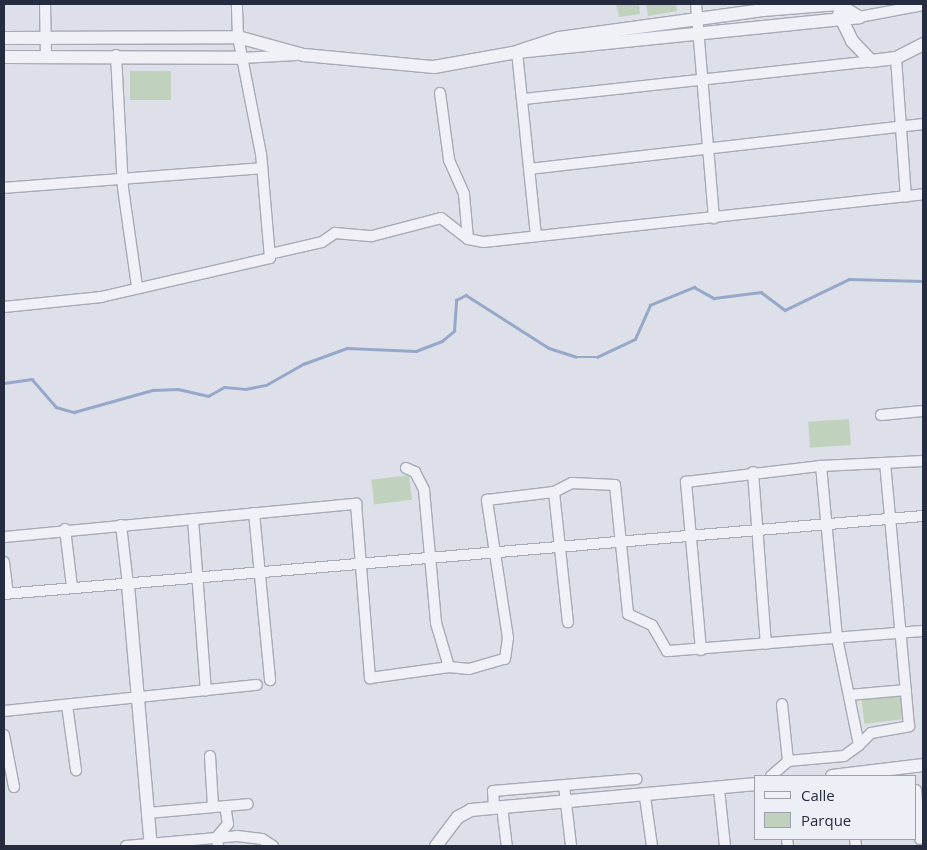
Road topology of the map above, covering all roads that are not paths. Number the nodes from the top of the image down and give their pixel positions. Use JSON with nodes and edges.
{"nodes":[{"id":1,"x":44,"y":4,"type":"edge"},
{"id":2,"x":237,"y":4,"type":"edge"},
{"id":3,"x":696,"y":4,"type":"edge"},
{"id":4,"x":838,"y":4,"type":"edge"},
{"id":5,"x":923,"y":5,"type":"edge"},
{"id":6,"x":764,"y":7,"type":"edge"},
{"id":7,"x":859,"y":17,"type":"junction"},
{"id":8,"x":696,"y":18,"type":"junction"},
{"id":9,"x":840,"y":19,"type":"junction"},
{"id":10,"x":764,"y":28,"type":"junction"},
{"id":11,"x":697,"y":36,"type":"junction"},
{"id":12,"x":46,"y":37,"type":"junction"},
{"id":13,"x":238,"y":37,"type":"junction"},
{"id":14,"x":4,"y":38,"type":"edge"},
{"id":15,"x":923,"y":44,"type":"edge"},
{"id":16,"x":517,"y":52,"type":"junction"},
{"id":17,"x":304,"y":55,"type":"junction"},
{"id":18,"x":46,"y":56,"type":"junction"},
{"id":19,"x":116,"y":56,"type":"junction"},
{"id":20,"x":4,"y":57,"type":"edge"},
{"id":21,"x":242,"y":58,"type":"junction"},
{"id":22,"x":896,"y":58,"type":"junction"},
{"id":23,"x":872,"y":62,"type":"junction"},
{"id":24,"x":702,"y":80,"type":"junction"},
{"id":25,"x":440,"y":93,"type":"dead end"},
{"id":26,"x":524,"y":99,"type":"junction"},
{"id":27,"x":923,"y":124,"type":"edge"},
{"id":28,"x":899,"y":129,"type":"junction"},
{"id":29,"x":710,"y":149,"type":"junction"},
{"id":30,"x":262,"y":168,"type":"junction"},
{"id":31,"x":529,"y":168,"type":"junction"},
{"id":32,"x":122,"y":176,"type":"junction"},
{"id":33,"x":4,"y":188,"type":"edge"},
{"id":34,"x":923,"y":194,"type":"edge"},
{"id":35,"x":906,"y":197,"type":"junction"},
{"id":36,"x":714,"y":218,"type":"junction"},
{"id":37,"x":536,"y":235,"type":"junction"},
{"id":38,"x":468,"y":239,"type":"junction"},
{"id":39,"x":270,"y":254,"type":"junction"},
{"id":40,"x":137,"y":286,"type":"junction"},
{"id":41,"x":4,"y":308,"type":"edge"},
{"id":42,"x":923,"y":411,"type":"edge"},
{"id":43,"x":881,"y":415,"type":"dead end"},
{"id":44,"x":923,"y":461,"type":"edge"},
{"id":45,"x":885,"y":464,"type":"junction"},
{"id":46,"x":821,"y":466,"type":"junction"},
{"id":47,"x":406,"y":468,"type":"dead end"},
{"id":48,"x":752,"y":472,"type":"junction"},
{"id":49,"x":554,"y":492,"type":"junction"},
{"id":50,"x":254,"y":513,"type":"junction"},
{"id":51,"x":923,"y":516,"type":"edge"},
{"id":52,"x":193,"y":519,"type":"junction"},
{"id":53,"x":893,"y":519,"type":"junction"},
{"id":54,"x":121,"y":525,"type":"junction"},
{"id":55,"x":826,"y":525,"type":"junction"},
{"id":56,"x":65,"y":529,"type":"junction"},
{"id":57,"x":758,"y":532,"type":"junction"},
{"id":58,"x":4,"y":537,"type":"edge"},
{"id":59,"x":694,"y":538,"type":"junction"},
{"id":60,"x":621,"y":542,"type":"junction"},
{"id":61,"x":558,"y":548,"type":"junction"},
{"id":62,"x":494,"y":553,"type":"junction"},
{"id":63,"x":430,"y":559,"type":"junction"},
{"id":64,"x":4,"y":562,"type":"edge"},
{"id":65,"x":357,"y":566,"type":"junction"},
{"id":66,"x":259,"y":574,"type":"junction"},
{"id":67,"x":195,"y":580,"type":"junction"},
{"id":68,"x":128,"y":585,"type":"junction"},
{"id":69,"x":72,"y":587,"type":"junction"},
{"id":70,"x":6,"y":594,"type":"edge"},
{"id":71,"x":568,"y":622,"type":"dead end"},
{"id":72,"x":923,"y":631,"type":"edge"},
{"id":73,"x":902,"y":633,"type":"junction"},
{"id":74,"x":837,"y":638,"type":"junction"},
{"id":75,"x":766,"y":644,"type":"junction"},
{"id":76,"x":701,"y":650,"type":"junction"},
{"id":77,"x":449,"y":667,"type":"junction"},
{"id":78,"x":270,"y":680,"type":"dead end"},
{"id":79,"x":256,"y":685,"type":"dead end"},
{"id":80,"x":906,"y":690,"type":"junction"},
{"id":81,"x":206,"y":692,"type":"junction"},
{"id":82,"x":849,"y":695,"type":"junction"},
{"id":83,"x":138,"y":697,"type":"junction"},
{"id":84,"x":782,"y":704,"type":"dead end"},
{"id":85,"x":67,"y":705,"type":"junction"},
{"id":86,"x":4,"y":711,"type":"edge"},
{"id":87,"x":4,"y":735,"type":"edge"},
{"id":88,"x":859,"y":745,"type":"junction"},
{"id":89,"x":210,"y":756,"type":"dead end"},
{"id":90,"x":788,"y":761,"type":"junction"},
{"id":91,"x":917,"y":769,"type":"edge"},
{"id":92,"x":76,"y":770,"type":"dead end"},
{"id":93,"x":772,"y":775,"type":"edge"},
{"id":94,"x":850,"y":775,"type":"edge"},
{"id":95,"x":636,"y":780,"type":"dead end"},
{"id":96,"x":754,"y":784,"type":"edge"},
{"id":97,"x":564,"y":786,"type":"junction"},
{"id":98,"x":14,"y":787,"type":"dead end"},
{"id":99,"x":718,"y":789,"type":"junction"},
{"id":100,"x":645,"y":797,"type":"junction"},
{"id":101,"x":917,"y":802,"type":"edge"},
{"id":102,"x":566,"y":803,"type":"junction"},
{"id":103,"x":248,"y":804,"type":"dead end"},
{"id":104,"x":225,"y":806,"type":"junction"},
{"id":105,"x":213,"y":807,"type":"junction"},
{"id":106,"x":498,"y":807,"type":"junction"},
{"id":107,"x":148,"y":813,"type":"junction"},
{"id":108,"x":920,"y":839,"type":"dead end"},
{"id":109,"x":218,"y":842,"type":"edge"},
{"id":110,"x":151,"y":845,"type":"edge"},
{"id":111,"x":126,"y":846,"type":"edge"},
{"id":112,"x":273,"y":846,"type":"edge"},
{"id":113,"x":436,"y":846,"type":"edge"},
{"id":114,"x":507,"y":846,"type":"edge"},
{"id":115,"x":571,"y":846,"type":"edge"},
{"id":116,"x":652,"y":846,"type":"edge"},
{"id":117,"x":725,"y":846,"type":"edge"}],
"edges":[{"from":1,"to":12,"type":"street"},
{"from":2,"to":13,"type":"street"},
{"from":3,"to":8,"type":"street"},
{"from":4,"to":6,"type":"street"},
{"from":4,"to":7,"type":"street"},
{"from":4,"to":9,"type":"street"},
{"from":5,"to":7,"type":"street"},
{"from":6,"to":8,"type":"street"},
{"from":6,"to":10,"type":"street"},
{"from":7,"to":9,"type":"street"},
{"from":8,"to":11,"type":"street"},
{"from":8,"to":16,"type":"street"},
{"from":9,"to":10,"type":"street"},
{"from":9,"to":23,"type":"street"},
{"from":10,"to":11,"type":"street"},
{"from":11,"to":16,"type":"street"},
{"from":11,"to":24,"type":"street"},
{"from":12,"to":13,"type":"street"},
{"from":12,"to":14,"type":"street"},
{"from":12,"to":18,"type":"street"},
{"from":13,"to":17,"type":"street"},
{"from":13,"to":21,"type":"street"},
{"from":15,"to":22,"type":"street"},
{"from":16,"to":17,"type":"street"},
{"from":16,"to":26,"type":"street"},
{"from":17,"to":21,"type":"street"},
{"from":18,"to":19,"type":"street"},
{"from":18,"to":20,"type":"street"},
{"from":19,"to":21,"type":"street"},
{"from":19,"to":32,"type":"street"},
{"from":21,"to":30,"type":"street"},
{"from":22,"to":23,"type":"street"},
{"from":22,"to":28,"type":"street"},
{"from":23,"to":24,"type":"street"},
{"from":24,"to":26,"type":"street"},
{"from":24,"to":29,"type":"street"},
{"from":25,"to":38,"type":"street"},
{"from":26,"to":31,"type":"street"},
{"from":27,"to":28,"type":"street"},
{"from":28,"to":29,"type":"street"},
{"from":28,"to":35,"type":"street"},
{"from":29,"to":31,"type":"street"},
{"from":29,"to":36,"type":"street"},
{"from":30,"to":32,"type":"street"},
{"from":30,"to":39,"type":"street"},
{"from":31,"to":37,"type":"street"},
{"from":32,"to":33,"type":"street"},
{"from":32,"to":40,"type":"street"},
{"from":34,"to":35,"type":"street"},
{"from":35,"to":36,"type":"street"},
{"from":36,"to":37,"type":"street"},
{"from":37,"to":38,"type":"street"},
{"from":38,"to":39,"type":"street"},
{"from":39,"to":40,"type":"street"},
{"from":40,"to":41,"type":"street"},
{"from":42,"to":43,"type":"street"},
{"from":44,"to":45,"type":"street"},
{"from":45,"to":46,"type":"street"},
{"from":45,"to":53,"type":"street"},
{"from":46,"to":48,"type":"street"},
{"from":46,"to":55,"type":"street"},
{"from":47,"to":63,"type":"street"},
{"from":48,"to":57,"type":"street"},
{"from":48,"to":59,"type":"street"},
{"from":49,"to":60,"type":"street"},
{"from":49,"to":61,"type":"street"},
{"from":49,"to":62,"type":"street"},
{"from":50,"to":52,"type":"street"},
{"from":50,"to":65,"type":"street"},
{"from":50,"to":66,"type":"street"},
{"from":51,"to":53,"type":"street"},
{"from":52,"to":54,"type":"street"},
{"from":52,"to":67,"type":"street"},
{"from":53,"to":55,"type":"street"},
{"from":53,"to":73,"type":"street"},
{"from":54,"to":56,"type":"street"},
{"from":54,"to":68,"type":"street"},
{"from":55,"to":57,"type":"street"},
{"from":55,"to":74,"type":"street"},
{"from":56,"to":58,"type":"street"},
{"from":56,"to":69,"type":"street"},
{"from":57,"to":59,"type":"street"},
{"from":57,"to":75,"type":"street"},
{"from":59,"to":60,"type":"street"},
{"from":59,"to":76,"type":"street"},
{"from":60,"to":61,"type":"street"},
{"from":60,"to":76,"type":"street"},
{"from":61,"to":62,"type":"street"},
{"from":61,"to":71,"type":"street"},
{"from":62,"to":63,"type":"street"},
{"from":62,"to":77,"type":"street"},
{"from":63,"to":65,"type":"street"},
{"from":63,"to":77,"type":"street"},
{"from":64,"to":70,"type":"street"},
{"from":65,"to":66,"type":"street"},
{"from":65,"to":77,"type":"street"},
{"from":66,"to":67,"type":"street"},
{"from":66,"to":78,"type":"street"},
{"from":67,"to":68,"type":"street"},
{"from":67,"to":81,"type":"street"},
{"from":68,"to":69,"type":"street"},
{"from":68,"to":83,"type":"street"},
{"from":69,"to":70,"type":"street"},
{"from":72,"to":73,"type":"street"},
{"from":73,"to":74,"type":"street"},
{"from":73,"to":80,"type":"street"},
{"from":74,"to":75,"type":"street"},
{"from":74,"to":82,"type":"street"},
{"from":75,"to":76,"type":"street"},
{"from":79,"to":81,"type":"street"},
{"from":80,"to":82,"type":"street"},
{"from":80,"to":88,"type":"street"},
{"from":81,"to":83,"type":"street"},
{"from":82,"to":88,"type":"street"},
{"from":83,"to":85,"type":"street"},
{"from":83,"to":107,"type":"street"},
{"from":84,"to":90,"type":"street"},
{"from":85,"to":86,"type":"street"},
{"from":85,"to":92,"type":"street"},
{"from":87,"to":98,"type":"street"},
{"from":88,"to":90,"type":"street"},
{"from":89,"to":105,"type":"street"},
{"from":90,"to":93,"type":"street"},
{"from":91,"to":94,"type":"street"},
{"from":95,"to":97,"type":"street"},
{"from":96,"to":99,"type":"street"},
{"from":97,"to":102,"type":"street"},
{"from":97,"to":106,"type":"street"},
{"from":99,"to":100,"type":"street"},
{"from":99,"to":117,"type":"street"},
{"from":100,"to":102,"type":"street"},
{"from":100,"to":116,"type":"street"},
{"from":101,"to":108,"type":"street"},
{"from":102,"to":106,"type":"street"},
{"from":102,"to":115,"type":"street"},
{"from":103,"to":104,"type":"street"},
{"from":104,"to":105,"type":"street"},
{"from":104,"to":109,"type":"street"},
{"from":105,"to":107,"type":"street"},
{"from":106,"to":113,"type":"street"},
{"from":106,"to":114,"type":"street"},
{"from":107,"to":110,"type":"street"},
{"from":109,"to":110,"type":"street"},
{"from":109,"to":112,"type":"street"},
{"from":110,"to":111,"type":"street"}]}
